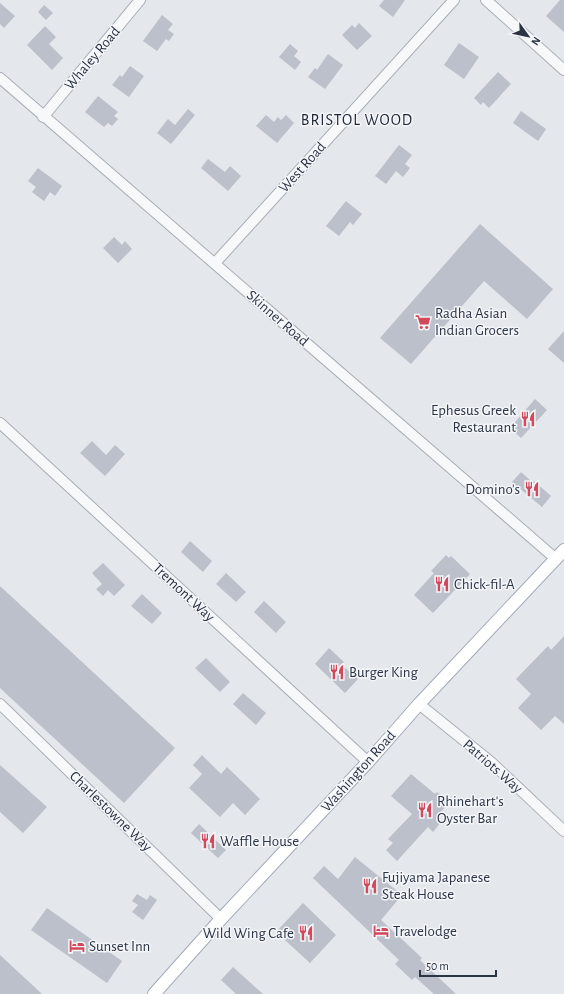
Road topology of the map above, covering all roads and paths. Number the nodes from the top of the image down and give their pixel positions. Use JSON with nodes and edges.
{"nodes":[{"id":1,"x":140,"y":0,"type":"edge"},
{"id":2,"x":454,"y":0,"type":"edge"},
{"id":3,"x":486,"y":0,"type":"edge"},
{"id":4,"x":564,"y":70,"type":"edge"},
{"id":5,"x":0,"y":78,"type":"edge"},
{"id":6,"x":43,"y":117,"type":"junction"},
{"id":7,"x":215,"y":263,"type":"junction"},
{"id":8,"x":0,"y":423,"type":"edge"},
{"id":9,"x":560,"y":554,"type":"edge"},
{"id":10,"x":0,"y":704,"type":"edge"},
{"id":11,"x":419,"y":704,"type":"junction"},
{"id":12,"x":368,"y":762,"type":"junction"},
{"id":13,"x":564,"y":831,"type":"edge"},
{"id":14,"x":221,"y":919,"type":"junction"},
{"id":15,"x":154,"y":994,"type":"edge"}],
"edges":[{"from":1,"to":6,"type":"street","name":"Whaley Road"},
{"from":2,"to":7,"type":"street","name":"West Road"},
{"from":3,"to":4,"type":"street"},
{"from":5,"to":6,"type":"street","name":"Skinner Road"},
{"from":6,"to":7,"type":"street","name":"Skinner Road"},
{"from":7,"to":9,"type":"street","name":"Skinner Road"},
{"from":8,"to":12,"type":"street","name":"Tremont Way"},
{"from":9,"to":11,"type":"main road","name":"Washington Road"},
{"from":10,"to":14,"type":"street","name":"Charlestowne Way"},
{"from":11,"to":12,"type":"main road","name":"Washington Road"},
{"from":11,"to":13,"type":"street","name":"Patriots Way"},
{"from":12,"to":14,"type":"main road","name":"Washington Road"},
{"from":14,"to":15,"type":"main road","name":"Washington Road"}]}
